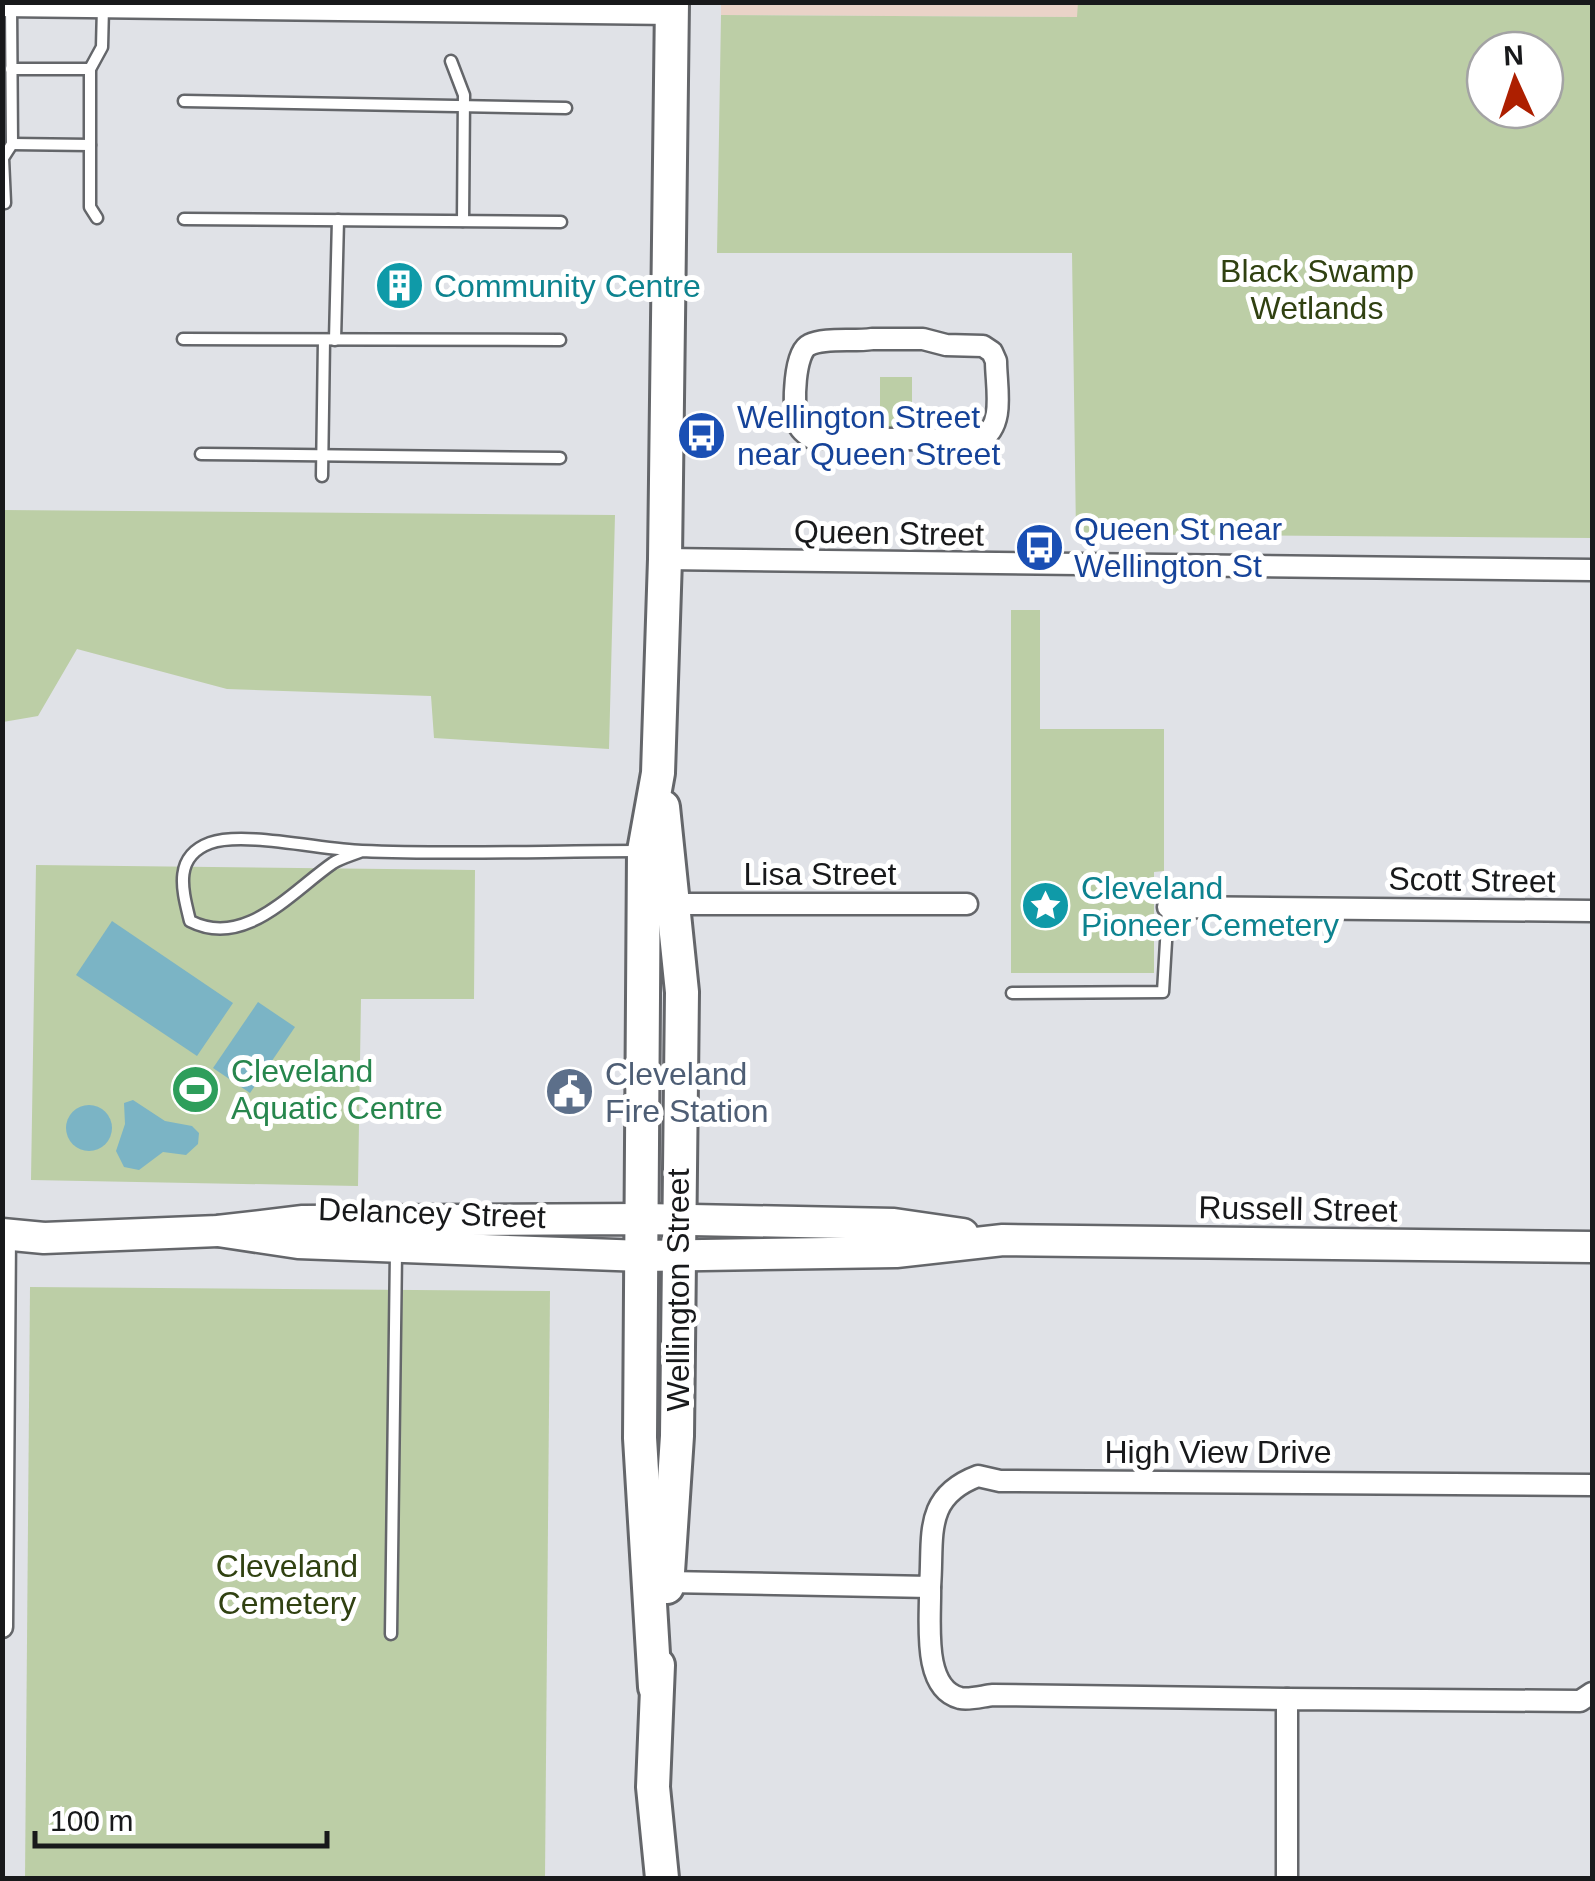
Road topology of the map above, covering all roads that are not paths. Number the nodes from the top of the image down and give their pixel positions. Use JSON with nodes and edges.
{"nodes":[{"id":1,"x":6,"y":6,"type":"edge"},
{"id":2,"x":102,"y":8,"type":"junction"},
{"id":3,"x":672,"y":8,"type":"edge"},
{"id":4,"x":451,"y":61,"type":"dead end"},
{"id":5,"x":11,"y":69,"type":"junction"},
{"id":6,"x":90,"y":69,"type":"junction"},
{"id":7,"x":184,"y":101,"type":"dead end"},
{"id":8,"x":464,"y":106,"type":"junction"},
{"id":9,"x":566,"y":108,"type":"dead end"},
{"id":10,"x":12,"y":144,"type":"junction"},
{"id":11,"x":90,"y":145,"type":"junction"},
{"id":12,"x":4,"y":203,"type":"edge"},
{"id":13,"x":97,"y":218,"type":"dead end"},
{"id":14,"x":184,"y":219,"type":"dead end"},
{"id":15,"x":338,"y":220,"type":"junction"},
{"id":16,"x":463,"y":221,"type":"junction"},
{"id":17,"x":561,"y":222,"type":"dead end"},
{"id":18,"x":183,"y":339,"type":"dead end"},
{"id":19,"x":330,"y":340,"type":"junction"},
{"id":20,"x":560,"y":340,"type":"dead end"},
{"id":21,"x":896,"y":440,"type":"joint"},
{"id":22,"x":201,"y":454,"type":"dead end"},
{"id":23,"x":322,"y":456,"type":"junction"},
{"id":24,"x":560,"y":458,"type":"dead end"},
{"id":25,"x":322,"y":476,"type":"dead end"},
{"id":26,"x":665,"y":559,"type":"junction"},
{"id":27,"x":1592,"y":570,"type":"edge"},
{"id":28,"x":658,"y":773,"type":"junction"},
{"id":29,"x":644,"y":851,"type":"junction"},
{"id":30,"x":362,"y":852,"type":"junction"},
{"id":31,"x":672,"y":904,"type":"junction"},
{"id":32,"x":967,"y":904,"type":"dead end"},
{"id":33,"x":1168,"y":906,"type":"joint"},
{"id":34,"x":1592,"y":911,"type":"edge"},
{"id":35,"x":1012,"y":992,"type":"dead end"},
{"id":36,"x":644,"y":1128,"type":"junction"},
{"id":37,"x":679,"y":1130,"type":"junction"},
{"id":38,"x":644,"y":1219,"type":"junction"},
{"id":39,"x":678,"y":1220,"type":"junction"},
{"id":40,"x":396,"y":1233,"type":"junction"},
{"id":41,"x":4,"y":1234,"type":"edge"},
{"id":42,"x":441,"y":1234,"type":"junction"},
{"id":43,"x":1004,"y":1240,"type":"junction"},
{"id":44,"x":1592,"y":1247,"type":"edge"},
{"id":45,"x":643,"y":1256,"type":"junction"},
{"id":46,"x":678,"y":1256,"type":"junction"},
{"id":47,"x":1592,"y":1485,"type":"edge"},
{"id":48,"x":667,"y":1582,"type":"junction"},
{"id":49,"x":930,"y":1588,"type":"junction"},
{"id":50,"x":2,"y":1627,"type":"edge"},
{"id":51,"x":391,"y":1634,"type":"dead end"},
{"id":52,"x":655,"y":1687,"type":"junction"},
{"id":53,"x":1592,"y":1693,"type":"edge"},
{"id":54,"x":1287,"y":1699,"type":"junction"},
{"id":55,"x":653,"y":1787,"type":"junction"},
{"id":56,"x":645,"y":1878,"type":"edge"},
{"id":57,"x":662,"y":1878,"type":"edge"},
{"id":58,"x":1287,"y":1878,"type":"edge"}],
"edges":[{"from":1,"to":2,"type":"street"},
{"from":1,"to":5,"type":"lane"},
{"from":2,"to":3,"type":"street"},
{"from":2,"to":6,"type":"lane"},
{"from":3,"to":26,"type":"main road","name":"Wellington Street"},
{"from":4,"to":8,"type":"lane"},
{"from":5,"to":6,"type":"lane"},
{"from":5,"to":10,"type":"lane"},
{"from":6,"to":11,"type":"lane"},
{"from":7,"to":8,"type":"lane"},
{"from":8,"to":9,"type":"lane"},
{"from":8,"to":16,"type":"lane"},
{"from":10,"to":11,"type":"lane"},
{"from":10,"to":12,"type":"lane"},
{"from":11,"to":13,"type":"lane"},
{"from":14,"to":15,"type":"lane"},
{"from":15,"to":16,"type":"lane"},
{"from":15,"to":19,"type":"lane"},
{"from":16,"to":17,"type":"lane"},
{"from":18,"to":19,"type":"lane"},
{"from":19,"to":20,"type":"lane"},
{"from":19,"to":23,"type":"lane"},
{"from":21,"to":21,"type":"street"},
{"from":22,"to":23,"type":"lane"},
{"from":23,"to":24,"type":"lane"},
{"from":23,"to":25,"type":"lane"},
{"from":26,"to":27,"type":"street","name":"Queen Street"},
{"from":26,"to":28,"type":"main road","name":"Wellington Street"},
{"from":28,"to":29,"type":"main road","name":"Wellington Street"},
{"from":28,"to":31,"type":"main road","name":"Wellington Street"},
{"from":29,"to":30,"type":"lane"},
{"from":29,"to":36,"type":"main road","name":"Wellington Street"},
{"from":30,"to":30,"type":"lane"},
{"from":31,"to":32,"type":"street","name":"Lisa Street"},
{"from":31,"to":37,"type":"main road","name":"Wellington Street"},
{"from":33,"to":34,"type":"street","name":"Scott Street"},
{"from":33,"to":35,"type":"lane","name":"Scott Street"},
{"from":36,"to":37,"type":"lane"},
{"from":36,"to":38,"type":"main road","name":"Wellington Street"},
{"from":37,"to":39,"type":"main road","name":"Wellington Street"},
{"from":38,"to":39,"type":"main road","name":"Russell Street"},
{"from":38,"to":42,"type":"main road","name":"Delancey Street"},
{"from":38,"to":45,"type":"main road","name":"Wellington Street"},
{"from":39,"to":43,"type":"main road","name":"Russell Street"},
{"from":39,"to":46,"type":"main road","name":"Wellington Street"},
{"from":40,"to":41,"type":"main road","name":"Delancey Street"},
{"from":40,"to":42,"type":"main road","name":"Delancey Street"},
{"from":40,"to":51,"type":"lane"},
{"from":41,"to":50,"type":"street"},
{"from":42,"to":45,"type":"main road","name":"Delancey Street"},
{"from":43,"to":44,"type":"main road","name":"Russell Street"},
{"from":43,"to":46,"type":"main road","name":"Russell Street"},
{"from":45,"to":46,"type":"main road","name":"Russell Street"},
{"from":45,"to":52,"type":"main road","name":"Wellington Street"},
{"from":46,"to":48,"type":"main road","name":"Wellington Street"},
{"from":47,"to":49,"type":"street","name":"High View Drive"},
{"from":48,"to":49,"type":"street"},
{"from":48,"to":52,"type":"main road","name":"Wellington Street"},
{"from":49,"to":54,"type":"street","name":"High View Drive"},
{"from":52,"to":55,"type":"main road","name":"Wellington Street"},
{"from":53,"to":54,"type":"street","name":"High View Drive"},
{"from":54,"to":58,"type":"street"},
{"from":55,"to":56,"type":"main road","name":"Wellington Street"},
{"from":55,"to":57,"type":"main road","name":"Wellington Street"}]}
